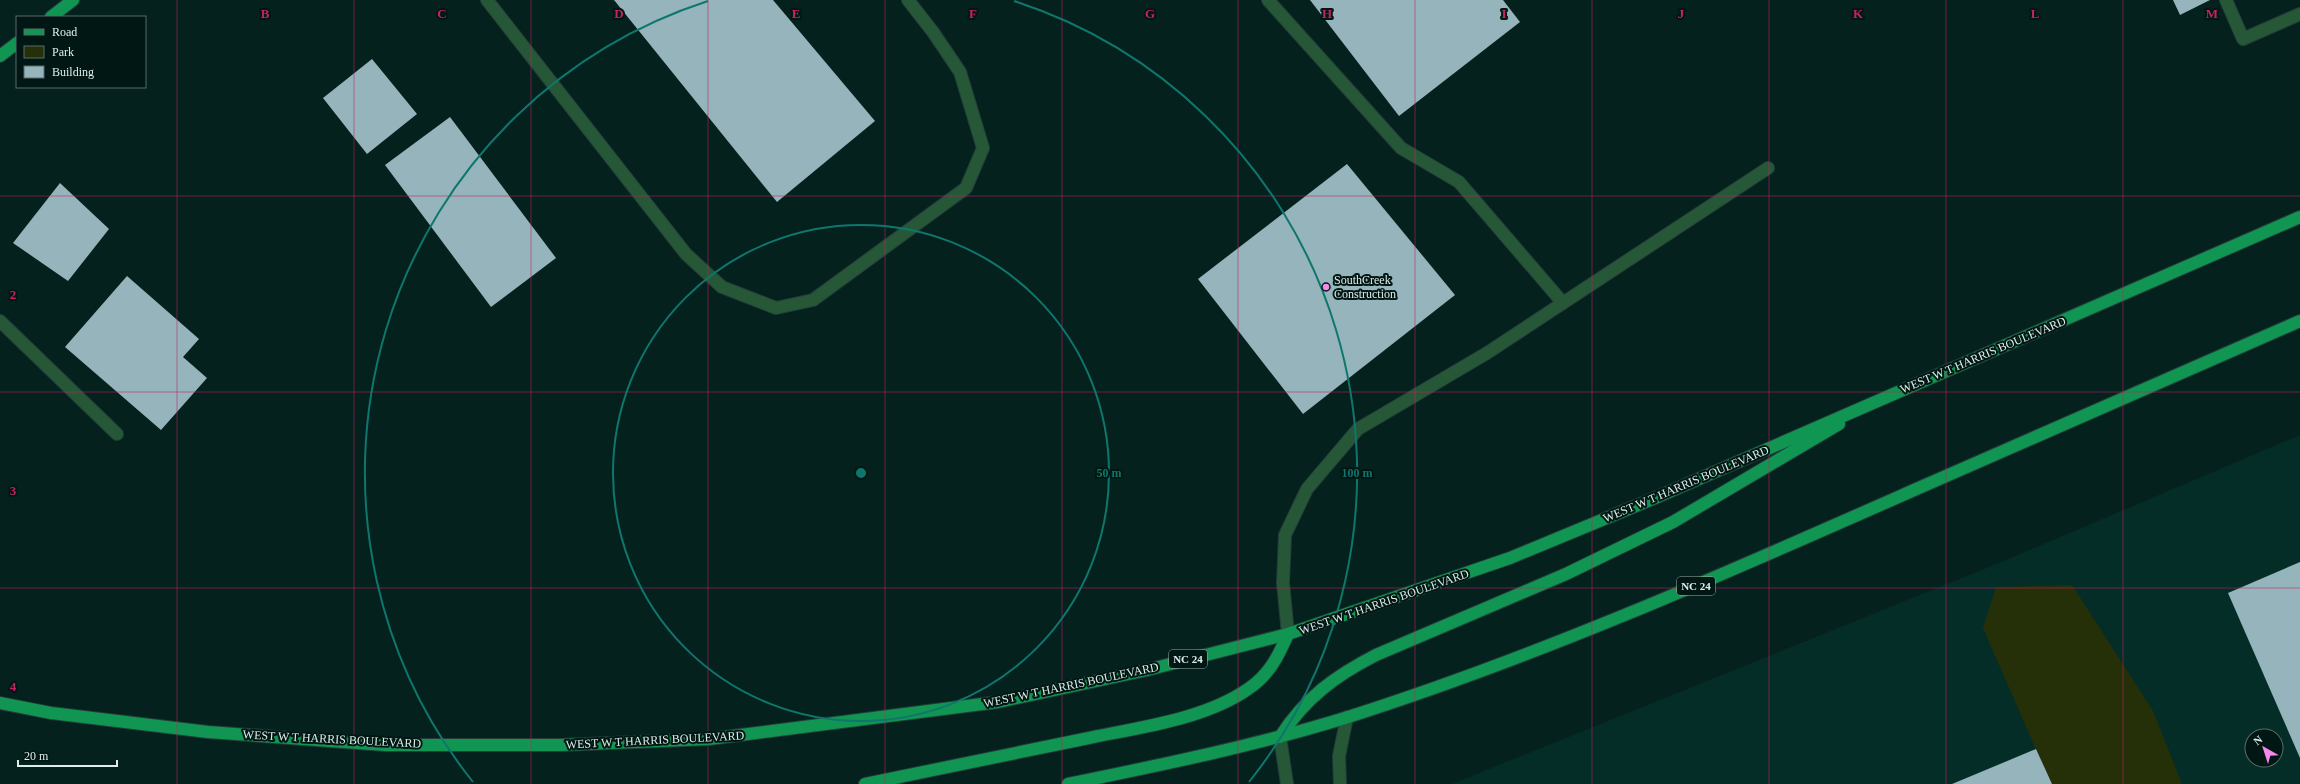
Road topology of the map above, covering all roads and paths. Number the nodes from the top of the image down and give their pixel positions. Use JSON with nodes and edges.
{"nodes":[{"id":1,"x":73,"y":0,"type":"edge"},
{"id":2,"x":487,"y":0,"type":"edge"},
{"id":3,"x":908,"y":0,"type":"edge"},
{"id":4,"x":1268,"y":0,"type":"edge"},
{"id":5,"x":2226,"y":0,"type":"edge"},
{"id":6,"x":2300,"y":14,"type":"edge"},
{"id":7,"x":52,"y":16,"type":"edge"},
{"id":8,"x":16,"y":44,"type":"edge"},
{"id":9,"x":0,"y":56,"type":"edge"},
{"id":10,"x":1768,"y":168,"type":"dead end"},
{"id":11,"x":2300,"y":217,"type":"edge"},
{"id":12,"x":1564,"y":303,"type":"junction"},
{"id":13,"x":0,"y":321,"type":"edge"},
{"id":14,"x":2300,"y":321,"type":"edge"},
{"id":15,"x":1889,"y":396,"type":"junction"},
{"id":16,"x":117,"y":434,"type":"dead end"},
{"id":17,"x":1288,"y":634,"type":"junction"},
{"id":18,"x":0,"y":703,"type":"edge"},
{"id":19,"x":1347,"y":717,"type":"junction"},
{"id":20,"x":1280,"y":737,"type":"junction"},
{"id":21,"x":865,"y":784,"type":"edge"},
{"id":22,"x":1068,"y":784,"type":"edge"},
{"id":23,"x":1287,"y":784,"type":"edge"},
{"id":24,"x":1340,"y":784,"type":"edge"}],
"edges":[{"from":1,"to":7,"type":"main road"},
{"from":2,"to":3,"type":"lane"},
{"from":4,"to":12,"type":"lane"},
{"from":5,"to":6,"type":"lane"},
{"from":8,"to":9,"type":"main road"},
{"from":10,"to":12,"type":"lane"},
{"from":11,"to":15,"type":"main road","name":"WEST W T HARRIS BOULEVARD","number":"NC 24"},
{"from":12,"to":17,"type":"lane"},
{"from":13,"to":16,"type":"lane"},
{"from":14,"to":19,"type":"main road","number":"NC 24"},
{"from":15,"to":17,"type":"main road","name":"WEST W T HARRIS BOULEVARD","number":"NC 24"},
{"from":15,"to":20,"type":"main road"},
{"from":17,"to":18,"type":"main road","name":"WEST W T HARRIS BOULEVARD","number":"NC 24"},
{"from":17,"to":21,"type":"main road"},
{"from":19,"to":20,"type":"main road","number":"NC 24"},
{"from":19,"to":24,"type":"lane"},
{"from":20,"to":22,"type":"main road","number":"NC 24"},
{"from":20,"to":23,"type":"lane"}]}
